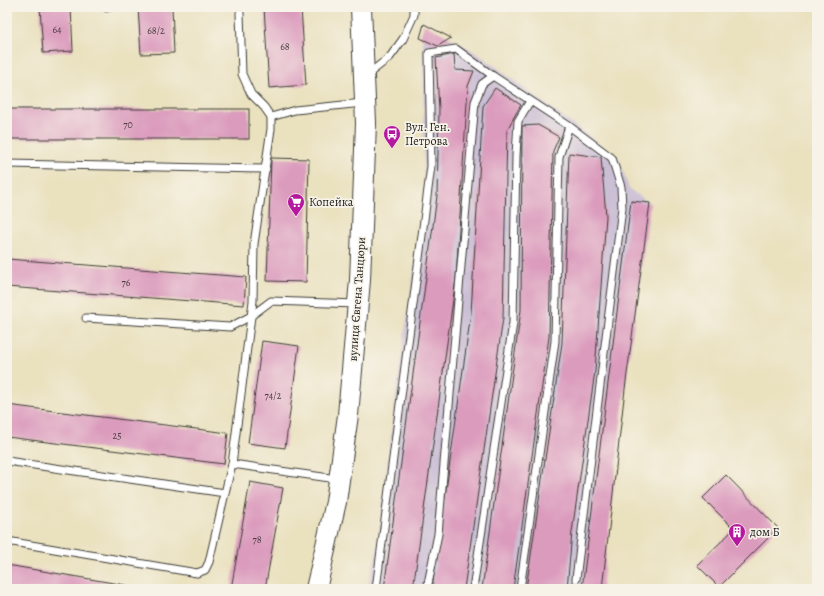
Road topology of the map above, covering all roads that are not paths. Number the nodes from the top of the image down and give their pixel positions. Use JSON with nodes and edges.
{"nodes":[{"id":1,"x":361,"y":7,"type":"edge"},
{"id":2,"x":414,"y":7,"type":"edge"},
{"id":3,"x":240,"y":13,"type":"dead end"},
{"id":4,"x":493,"y":76,"type":"junction"},
{"id":5,"x":364,"y":77,"type":"junction"},
{"id":6,"x":530,"y":101,"type":"junction"},
{"id":7,"x":365,"y":103,"type":"junction"},
{"id":8,"x":271,"y":117,"type":"junction"},
{"id":9,"x":569,"y":126,"type":"junction"},
{"id":10,"x":7,"y":164,"type":"edge"},
{"id":11,"x":266,"y":169,"type":"junction"},
{"id":12,"x":358,"y":304,"type":"junction"},
{"id":13,"x":251,"y":316,"type":"junction"},
{"id":14,"x":86,"y":318,"type":"dead end"},
{"id":15,"x":7,"y":460,"type":"edge"},
{"id":16,"x":232,"y":464,"type":"junction"},
{"id":17,"x":339,"y":479,"type":"junction"},
{"id":18,"x":225,"y":493,"type":"junction"},
{"id":19,"x":7,"y":542,"type":"edge"},
{"id":20,"x":576,"y":579,"type":"dead end"},
{"id":21,"x":316,"y":589,"type":"edge"},
{"id":22,"x":376,"y":589,"type":"edge"},
{"id":23,"x":427,"y":589,"type":"edge"},
{"id":24,"x":473,"y":589,"type":"edge"},
{"id":25,"x":520,"y":589,"type":"edge"}],
"edges":[{"from":1,"to":5,"type":"street","name":"вулиця Євгена Танцюри"},
{"from":2,"to":5,"type":"lane"},
{"from":3,"to":8,"type":"lane"},
{"from":4,"to":6,"type":"lane"},
{"from":4,"to":22,"type":"lane"},
{"from":4,"to":23,"type":"lane"},
{"from":5,"to":7,"type":"street","name":"вулиця Євгена Танцюри"},
{"from":6,"to":9,"type":"lane"},
{"from":6,"to":24,"type":"lane"},
{"from":7,"to":8,"type":"lane"},
{"from":7,"to":12,"type":"street","name":"вулиця Євгена Танцюри"},
{"from":8,"to":11,"type":"lane"},
{"from":9,"to":20,"type":"lane"},
{"from":9,"to":25,"type":"lane"},
{"from":10,"to":11,"type":"lane"},
{"from":11,"to":13,"type":"lane"},
{"from":12,"to":13,"type":"lane"},
{"from":12,"to":17,"type":"street","name":"вулиця Євгена Танцюри"},
{"from":13,"to":14,"type":"lane"},
{"from":13,"to":16,"type":"lane"},
{"from":15,"to":18,"type":"lane"},
{"from":16,"to":17,"type":"lane"},
{"from":16,"to":18,"type":"lane"},
{"from":17,"to":21,"type":"street","name":"вулиця Євгена Танцюри"},
{"from":18,"to":19,"type":"lane"}]}
